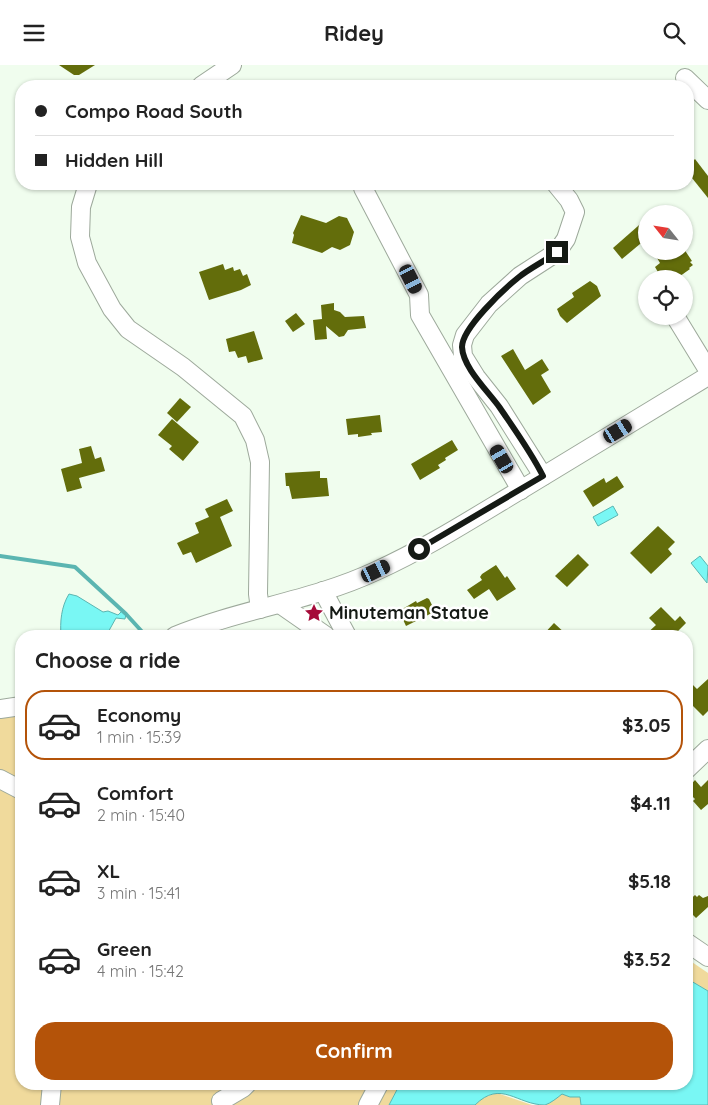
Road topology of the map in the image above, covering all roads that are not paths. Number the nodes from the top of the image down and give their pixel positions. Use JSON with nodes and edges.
{"nodes":[{"id":1,"x":232,"y":65,"type":"edge"},
{"id":2,"x":210,"y":80,"type":"edge"},
{"id":3,"x":694,"y":87,"type":"edge"},
{"id":4,"x":708,"y":100,"type":"edge"},
{"id":5,"x":86,"y":190,"type":"edge"},
{"id":6,"x":364,"y":190,"type":"edge"},
{"id":7,"x":561,"y":190,"type":"edge"},
{"id":8,"x":680,"y":325,"type":"edge"},
{"id":9,"x":708,"y":370,"type":"edge"},
{"id":10,"x":708,"y":376,"type":"edge"},
{"id":11,"x":543,"y":476,"type":"junction"},
{"id":12,"x":520,"y":489,"type":"junction"},
{"id":13,"x":323,"y":591,"type":"junction"},
{"id":14,"x":280,"y":604,"type":"junction"},
{"id":15,"x":260,"y":609,"type":"junction"},
{"id":16,"x":192,"y":630,"type":"edge"},
{"id":17,"x":317,"y":630,"type":"edge"},
{"id":18,"x":343,"y":630,"type":"edge"},
{"id":19,"x":15,"y":707,"type":"edge"},
{"id":20,"x":0,"y":709,"type":"edge"},
{"id":21,"x":708,"y":749,"type":"edge"},
{"id":22,"x":693,"y":763,"type":"edge"},
{"id":23,"x":0,"y":779,"type":"edge"},
{"id":24,"x":15,"y":787,"type":"edge"},
{"id":25,"x":693,"y":947,"type":"edge"},
{"id":26,"x":708,"y":957,"type":"edge"},
{"id":27,"x":51,"y":1090,"type":"edge"},
{"id":28,"x":240,"y":1090,"type":"edge"},
{"id":29,"x":376,"y":1090,"type":"edge"},
{"id":30,"x":221,"y":1101,"type":"dead end"},
{"id":31,"x":50,"y":1105,"type":"edge"},
{"id":32,"x":368,"y":1105,"type":"edge"}],
"edges":[{"from":1,"to":2,"type":"street"},
{"from":3,"to":4,"type":"street"},
{"from":5,"to":15,"type":"street"},
{"from":6,"to":12,"type":"street"},
{"from":7,"to":11,"type":"street"},
{"from":8,"to":9,"type":"street"},
{"from":10,"to":11,"type":"street"},
{"from":11,"to":12,"type":"street"},
{"from":12,"to":13,"type":"street"},
{"from":13,"to":14,"type":"street"},
{"from":13,"to":18,"type":"street"},
{"from":14,"to":15,"type":"street"},
{"from":14,"to":17,"type":"street"},
{"from":15,"to":16,"type":"street"},
{"from":19,"to":20,"type":"street"},
{"from":21,"to":22,"type":"street"},
{"from":23,"to":24,"type":"street"},
{"from":25,"to":26,"type":"street"},
{"from":27,"to":31,"type":"street"},
{"from":28,"to":30,"type":"street"},
{"from":29,"to":32,"type":"street"}]}
